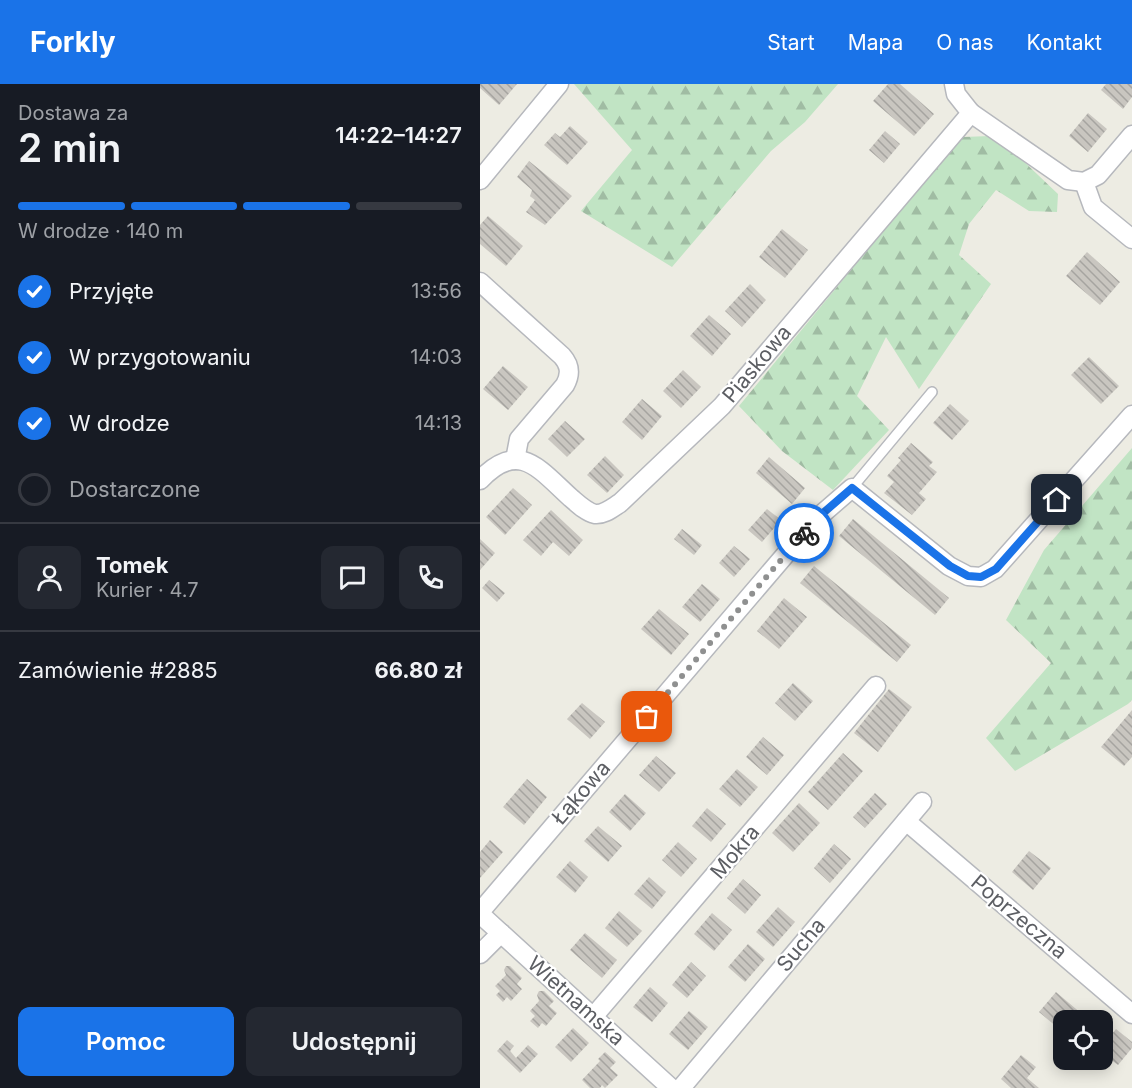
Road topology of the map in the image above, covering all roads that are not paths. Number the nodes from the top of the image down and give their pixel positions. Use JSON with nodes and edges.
{"nodes":[{"id":1,"x":560,"y":84,"type":"edge"},
{"id":2,"x":954,"y":84,"type":"edge"},
{"id":3,"x":971,"y":113,"type":"junction"},
{"id":4,"x":1132,"y":135,"type":"edge"},
{"id":5,"x":480,"y":180,"type":"edge"},
{"id":6,"x":1084,"y":182,"type":"junction"},
{"id":7,"x":1132,"y":239,"type":"edge"},
{"id":8,"x":480,"y":282,"type":"edge"},
{"id":9,"x":932,"y":392,"type":"dead end"},
{"id":10,"x":1132,"y":415,"type":"edge"},
{"id":11,"x":515,"y":460,"type":"junction"},
{"id":12,"x":480,"y":480,"type":"edge"},
{"id":13,"x":852,"y":488,"type":"junction"},
{"id":14,"x":876,"y":686,"type":"dead end"},
{"id":15,"x":922,"y":802,"type":"dead end"},
{"id":16,"x":906,"y":821,"type":"junction"},
{"id":17,"x":480,"y":913,"type":"edge"},
{"id":18,"x":501,"y":933,"type":"junction"},
{"id":19,"x":480,"y":954,"type":"edge"},
{"id":20,"x":1132,"y":1014,"type":"edge"},
{"id":21,"x":593,"y":1017,"type":"junction"},
{"id":22,"x":671,"y":1088,"type":"edge"},
{"id":23,"x":681,"y":1088,"type":"edge"}],
"edges":[{"from":1,"to":5,"type":"street"},
{"from":2,"to":3,"type":"street"},
{"from":3,"to":6,"type":"street"},
{"from":3,"to":11,"type":"street","name":"Piaskowa"},
{"from":4,"to":6,"type":"street"},
{"from":6,"to":7,"type":"street"},
{"from":8,"to":11,"type":"street"},
{"from":9,"to":13,"type":"lane"},
{"from":10,"to":13,"type":"street"},
{"from":11,"to":12,"type":"street"},
{"from":13,"to":17,"type":"street","name":"Łąkowa"},
{"from":14,"to":21,"type":"street","name":"Mokra"},
{"from":15,"to":16,"type":"street","name":"Sucha"},
{"from":16,"to":20,"type":"street","name":"Poprzeczna"},
{"from":16,"to":23,"type":"street","name":"Sucha"},
{"from":17,"to":18,"type":"street","name":"Wietnamska"},
{"from":18,"to":19,"type":"street"},
{"from":18,"to":21,"type":"street","name":"Wietnamska"},
{"from":21,"to":22,"type":"street","name":"Wietnamska"}]}
